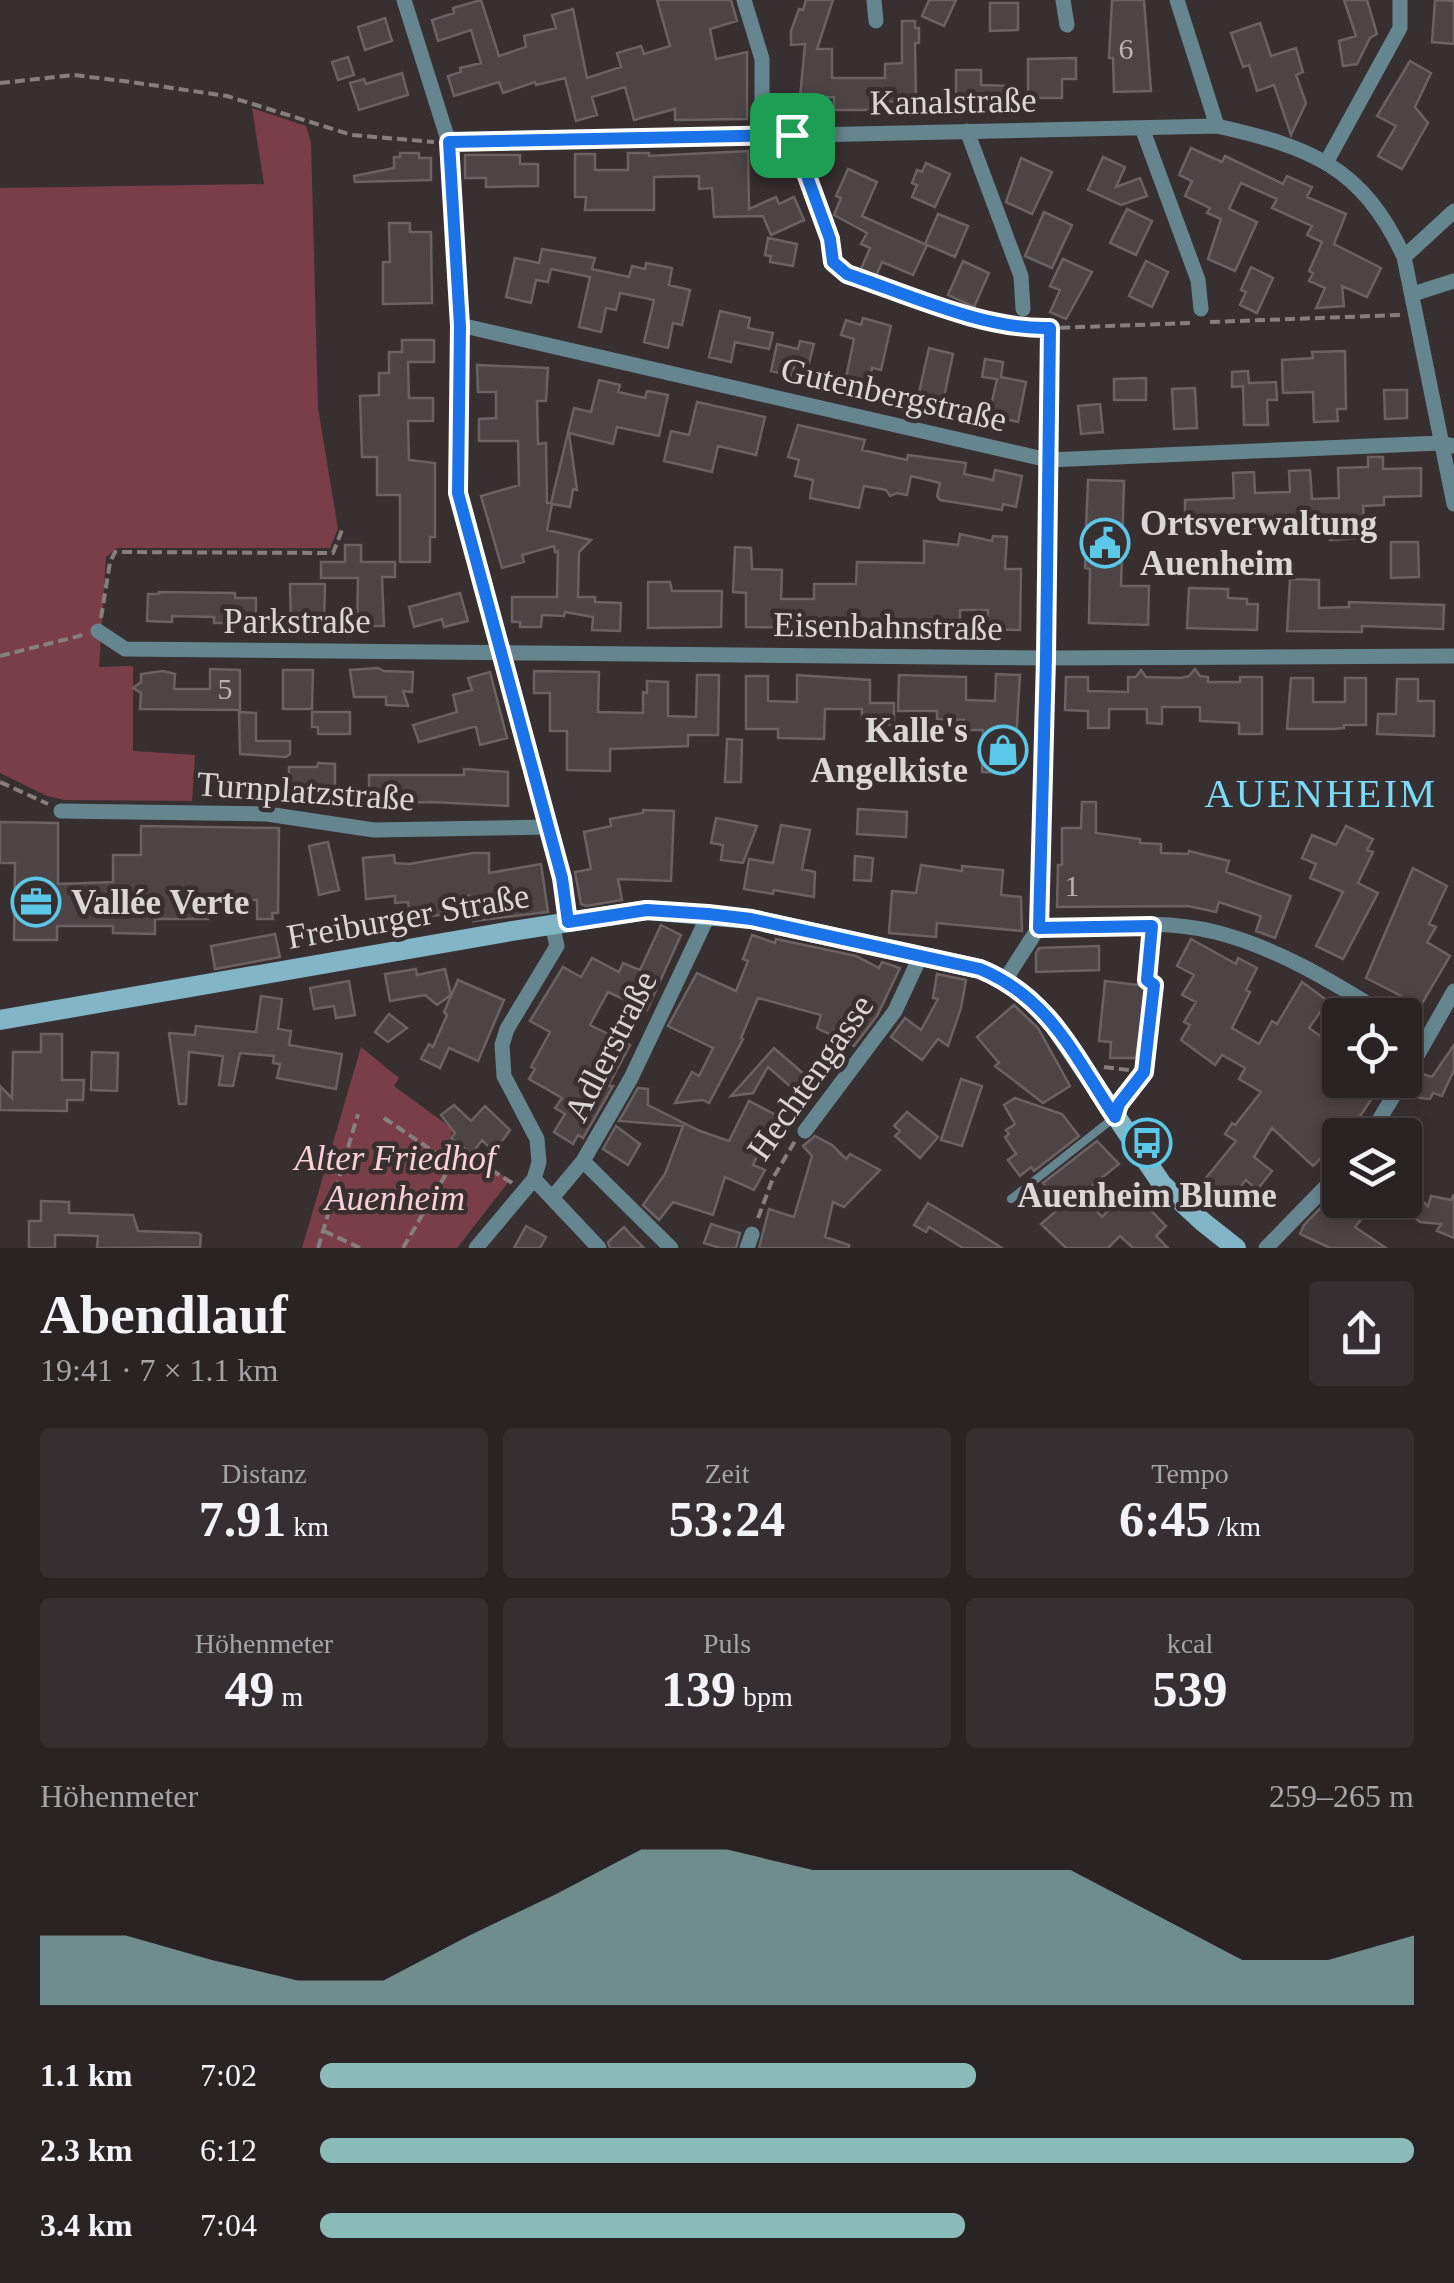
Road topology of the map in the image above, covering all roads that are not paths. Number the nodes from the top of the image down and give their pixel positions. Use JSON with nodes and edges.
{"nodes":[{"id":1,"x":404,"y":0,"type":"edge"},
{"id":2,"x":744,"y":0,"type":"edge"},
{"id":3,"x":874,"y":0,"type":"edge"},
{"id":4,"x":1063,"y":0,"type":"edge"},
{"id":5,"x":1176,"y":0,"type":"edge"},
{"id":6,"x":1400,"y":0,"type":"edge"},
{"id":7,"x":876,"y":21,"type":"dead end"},
{"id":8,"x":1067,"y":25,"type":"dead end"},
{"id":9,"x":1217,"y":126,"type":"junction"},
{"id":10,"x":1142,"y":128,"type":"junction"},
{"id":11,"x":967,"y":131,"type":"junction"},
{"id":12,"x":792,"y":135,"type":"junction"},
{"id":13,"x":762,"y":137,"type":"junction"},
{"id":14,"x":449,"y":142,"type":"junction"},
{"id":15,"x":1327,"y":161,"type":"junction"},
{"id":16,"x":1454,"y":211,"type":"edge"},
{"id":17,"x":1404,"y":257,"type":"junction"},
{"id":18,"x":833,"y":262,"type":"road end"},
{"id":19,"x":1454,"y":281,"type":"edge"},
{"id":20,"x":1412,"y":294,"type":"junction"},
{"id":21,"x":1023,"y":309,"type":"dead end"},
{"id":22,"x":1201,"y":309,"type":"dead end"},
{"id":23,"x":460,"y":326,"type":"junction"},
{"id":24,"x":1051,"y":372,"type":"road end"},
{"id":25,"x":1447,"y":445,"type":"edge"},
{"id":26,"x":1048,"y":460,"type":"junction"},
{"id":27,"x":1454,"y":504,"type":"edge"},
{"id":28,"x":98,"y":631,"type":"road end"},
{"id":29,"x":501,"y":652,"type":"junction"},
{"id":30,"x":1454,"y":656,"type":"edge"},
{"id":31,"x":1046,"y":658,"type":"junction"},
{"id":32,"x":61,"y":812,"type":"road end"},
{"id":33,"x":548,"y":827,"type":"junction"},
{"id":34,"x":708,"y":914,"type":"junction"},
{"id":35,"x":560,"y":923,"type":"junction"},
{"id":36,"x":1039,"y":928,"type":"junction"},
{"id":37,"x":921,"y":955,"type":"junction"},
{"id":38,"x":1005,"y":980,"type":"junction"},
{"id":39,"x":1454,"y":991,"type":"edge"},
{"id":40,"x":1359,"y":998,"type":"edge"},
{"id":41,"x":0,"y":1020,"type":"edge"},
{"id":42,"x":1424,"y":1039,"type":"joint"},
{"id":43,"x":1422,"y":1043,"type":"edge"},
{"id":44,"x":1115,"y":1117,"type":"junction"},
{"id":45,"x":805,"y":1131,"type":"road end"},
{"id":46,"x":583,"y":1161,"type":"junction"},
{"id":47,"x":529,"y":1185,"type":"junction"},
{"id":48,"x":1322,"y":1190,"type":"edge"},
{"id":49,"x":552,"y":1198,"type":"junction"},
{"id":50,"x":1011,"y":1199,"type":"dead end"},
{"id":51,"x":476,"y":1248,"type":"edge"},
{"id":52,"x":599,"y":1248,"type":"edge"},
{"id":53,"x":670,"y":1248,"type":"edge"},
{"id":54,"x":1236,"y":1248,"type":"edge"},
{"id":55,"x":1266,"y":1248,"type":"edge"}],
"edges":[{"from":1,"to":14,"type":"street"},
{"from":2,"to":13,"type":"street"},
{"from":3,"to":7,"type":"street"},
{"from":4,"to":8,"type":"street"},
{"from":5,"to":9,"type":"street"},
{"from":6,"to":15,"type":"street"},
{"from":9,"to":10,"type":"street","name":"Kanalstraße"},
{"from":9,"to":15,"type":"street","name":"Kanalstraße"},
{"from":10,"to":11,"type":"street","name":"Kanalstraße"},
{"from":10,"to":22,"type":"street"},
{"from":11,"to":12,"type":"street","name":"Kanalstraße"},
{"from":11,"to":21,"type":"street"},
{"from":12,"to":13,"type":"street","name":"Kanalstraße"},
{"from":12,"to":18,"type":"street"},
{"from":13,"to":14,"type":"street","name":"Kanalstraße"},
{"from":14,"to":23,"type":"street"},
{"from":15,"to":17,"type":"street","name":"Kanalstraße"},
{"from":16,"to":17,"type":"street"},
{"from":17,"to":20,"type":"street","name":"Kanalstraße"},
{"from":19,"to":20,"type":"street"},
{"from":20,"to":25,"type":"street","name":"Kanalstraße"},
{"from":23,"to":26,"type":"street","name":"Gutenbergstraße"},
{"from":23,"to":29,"type":"street"},
{"from":24,"to":26,"type":"street"},
{"from":25,"to":26,"type":"street","name":"Gutenbergstraße"},
{"from":25,"to":27,"type":"street","name":"Kanalstraße"},
{"from":26,"to":31,"type":"street"},
{"from":28,"to":29,"type":"street","name":"Parkstraße"},
{"from":29,"to":31,"type":"street","name":"Eisenbahnstraße"},
{"from":29,"to":33,"type":"street"},
{"from":30,"to":31,"type":"street","name":"Eisenbahnstraße"},
{"from":31,"to":36,"type":"street"},
{"from":32,"to":33,"type":"street","name":"Turnplatzstraße"},
{"from":33,"to":35,"type":"street"},
{"from":34,"to":35,"type":"street","name":"Freiburger Straße"},
{"from":34,"to":37,"type":"street","name":"Freiburger Straße"},
{"from":34,"to":46,"type":"street","name":"Adlerstraße"},
{"from":35,"to":41,"type":"street","name":"Freiburger Straße"},
{"from":35,"to":47,"type":"street"},
{"from":36,"to":38,"type":"street"},
{"from":36,"to":40,"type":"street"},
{"from":37,"to":38,"type":"street","name":"Freiburger Straße"},
{"from":37,"to":45,"type":"street","name":"Hechtengasse"},
{"from":38,"to":44,"type":"street","name":"Freiburger Straße"},
{"from":39,"to":42,"type":"street"},
{"from":42,"to":43,"type":"street"},
{"from":44,"to":50,"type":"lane"},
{"from":44,"to":54,"type":"street","name":"Freiburger Straße"},
{"from":46,"to":49,"type":"street","name":"Adlerstraße"},
{"from":46,"to":53,"type":"street"},
{"from":47,"to":49,"type":"street"},
{"from":47,"to":51,"type":"street"},
{"from":48,"to":55,"type":"street"},
{"from":49,"to":52,"type":"street"}]}
